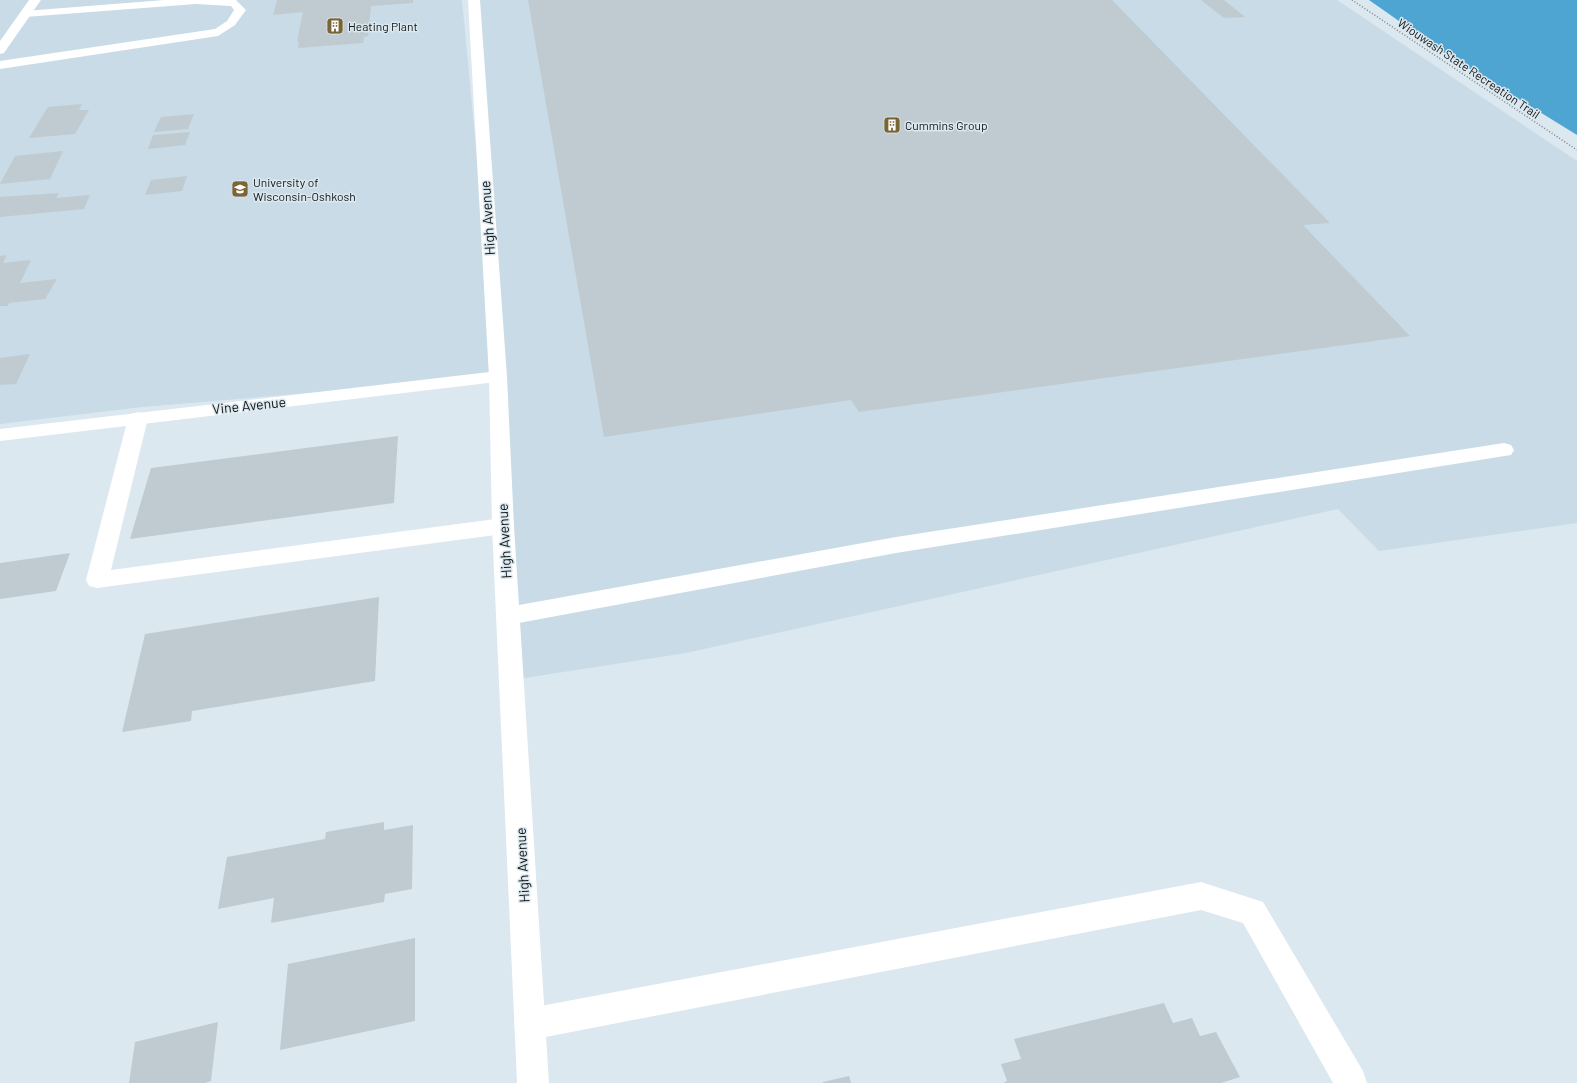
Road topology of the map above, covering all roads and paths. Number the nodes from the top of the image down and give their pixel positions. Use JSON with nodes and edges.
{"nodes":[{"id":1,"x":35,"y":0,"type":"edge"},
{"id":2,"x":474,"y":0,"type":"edge"},
{"id":3,"x":1352,"y":0,"type":"edge"},
{"id":4,"x":26,"y":14,"type":"junction"},
{"id":5,"x":0,"y":50,"type":"edge"},
{"id":6,"x":0,"y":65,"type":"edge"},
{"id":7,"x":1577,"y":150,"type":"edge"},
{"id":8,"x":498,"y":377,"type":"junction"},
{"id":9,"x":138,"y":418,"type":"junction"},
{"id":10,"x":0,"y":435,"type":"edge"},
{"id":11,"x":1504,"y":450,"type":"dead end"},
{"id":12,"x":504,"y":526,"type":"junction"},
{"id":13,"x":508,"y":616,"type":"junction"},
{"id":14,"x":530,"y":1024,"type":"junction"},
{"id":15,"x":533,"y":1083,"type":"edge"},
{"id":16,"x":1351,"y":1083,"type":"edge"}],
"edges":[{"from":1,"to":4,"type":"main road"},
{"from":2,"to":8,"type":"main road","name":"High Avenue"},
{"from":3,"to":7,"type":"path","name":"Wiouwash State Recreation Trail"},
{"from":4,"to":5,"type":"main road"},
{"from":4,"to":6,"type":"main road"},
{"from":8,"to":9,"type":"main road","name":"Vine Avenue"},
{"from":8,"to":12,"type":"main road","name":"High Avenue"},
{"from":9,"to":10,"type":"main road","name":"Vine Avenue"},
{"from":9,"to":12,"type":"main road"},
{"from":11,"to":13,"type":"main road"},
{"from":12,"to":13,"type":"main road","name":"High Avenue"},
{"from":13,"to":14,"type":"main road","name":"High Avenue"},
{"from":14,"to":15,"type":"main road","name":"High Avenue"},
{"from":14,"to":16,"type":"main road"}]}
